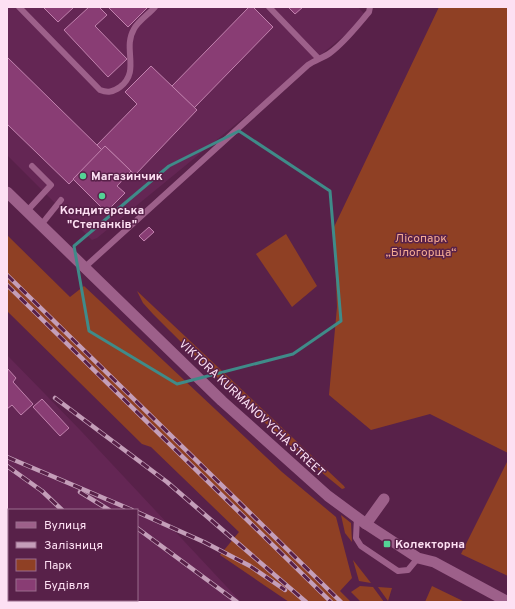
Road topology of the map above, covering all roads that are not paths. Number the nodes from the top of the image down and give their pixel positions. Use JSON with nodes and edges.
{"nodes":[{"id":1,"x":19,"y":7,"type":"edge"},
{"id":2,"x":155,"y":7,"type":"edge"},
{"id":3,"x":269,"y":7,"type":"edge"},
{"id":4,"x":370,"y":7,"type":"edge"},
{"id":5,"x":318,"y":58,"type":"junction"},
{"id":6,"x":32,"y":166,"type":"dead end"},
{"id":7,"x":7,"y":192,"type":"edge"},
{"id":8,"x":61,"y":200,"type":"dead end"},
{"id":9,"x":27,"y":211,"type":"junction"},
{"id":10,"x":41,"y":225,"type":"junction"},
{"id":11,"x":85,"y":267,"type":"junction"},
{"id":12,"x":384,"y":498,"type":"dead end"},
{"id":13,"x":362,"y":521,"type":"junction"},
{"id":14,"x":418,"y":558,"type":"junction"},
{"id":15,"x":508,"y":602,"type":"edge"}],
"edges":[{"from":1,"to":2,"type":"lane"},
{"from":3,"to":5,"type":"lane"},
{"from":4,"to":5,"type":"lane"},
{"from":5,"to":11,"type":"lane"},
{"from":6,"to":9,"type":"lane"},
{"from":7,"to":9,"type":"street","name":"VIKTORA KURMANOVYCHA STREET"},
{"from":8,"to":10,"type":"lane"},
{"from":9,"to":10,"type":"street","name":"VIKTORA KURMANOVYCHA STREET"},
{"from":10,"to":11,"type":"street","name":"VIKTORA KURMANOVYCHA STREET"},
{"from":11,"to":13,"type":"street","name":"VIKTORA KURMANOVYCHA STREET"},
{"from":12,"to":13,"type":"street"},
{"from":13,"to":14,"type":"street","name":"VIKTORA KURMANOVYCHA STREET"},
{"from":13,"to":14,"type":"lane"},
{"from":14,"to":15,"type":"street","name":"VIKTORA KURMANOVYCHA STREET"}]}
